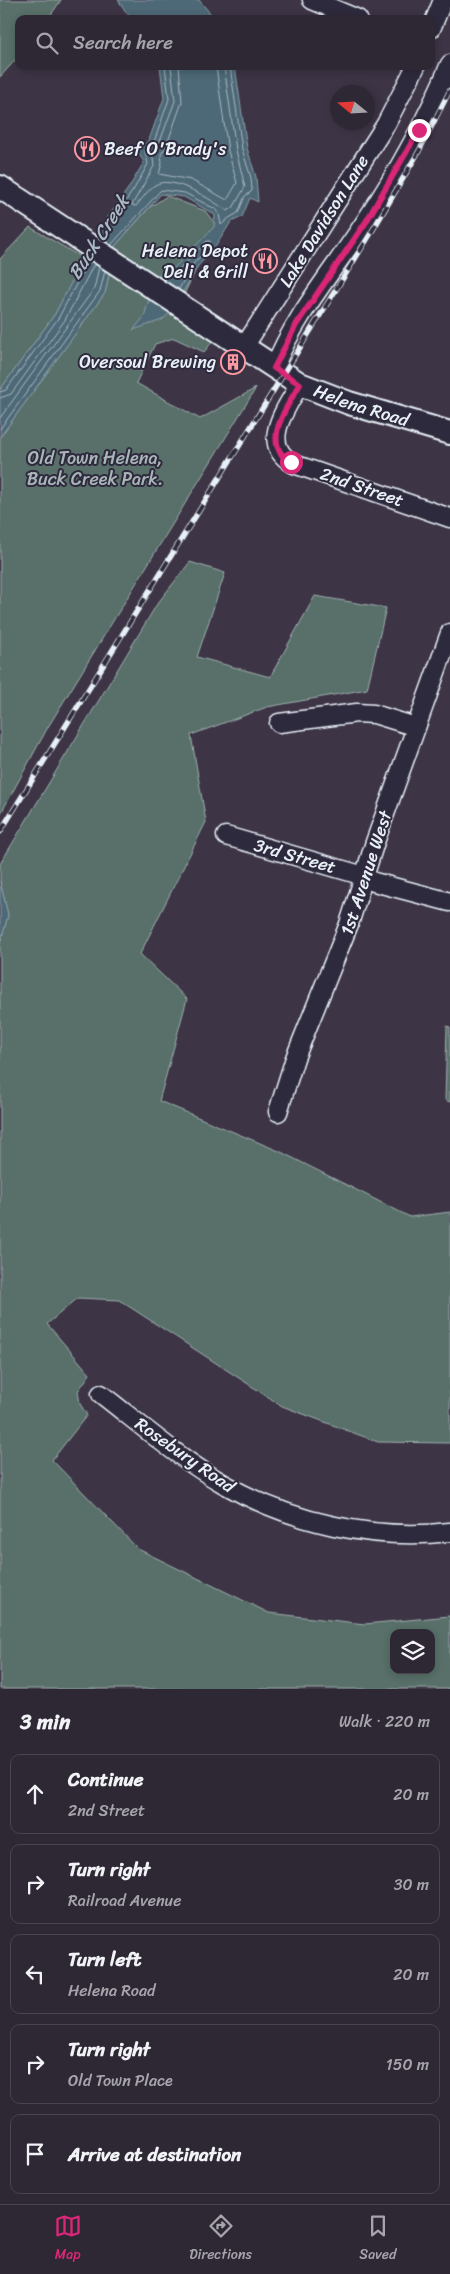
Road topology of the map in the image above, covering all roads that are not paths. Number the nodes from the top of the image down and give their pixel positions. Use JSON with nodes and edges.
{"nodes":[{"id":1,"x":312,"y":0,"type":"edge"},
{"id":2,"x":443,"y":0,"type":"edge"},
{"id":3,"x":348,"y":15,"type":"edge"},
{"id":4,"x":435,"y":19,"type":"edge"},
{"id":5,"x":450,"y":64,"type":"edge"},
{"id":6,"x":414,"y":70,"type":"edge"},
{"id":7,"x":0,"y":187,"type":"edge"},
{"id":8,"x":244,"y":347,"type":"junction"},
{"id":9,"x":274,"y":368,"type":"junction"},
{"id":10,"x":300,"y":384,"type":"junction"},
{"id":11,"x":450,"y":433,"type":"edge"},
{"id":12,"x":450,"y":518,"type":"edge"},
{"id":13,"x":450,"y":633,"type":"edge"},
{"id":14,"x":279,"y":723,"type":"dead end"},
{"id":15,"x":416,"y":727,"type":"junction"},
{"id":16,"x":226,"y":836,"type":"dead end"},
{"id":17,"x":364,"y":876,"type":"junction"},
{"id":18,"x":450,"y":902,"type":"edge"},
{"id":19,"x":278,"y":1112,"type":"dead end"},
{"id":20,"x":101,"y":1394,"type":"dead end"},
{"id":21,"x":450,"y":1532,"type":"edge"}],
"edges":[{"from":1,"to":3,"type":"street"},
{"from":2,"to":4,"type":"street"},
{"from":5,"to":9,"type":"street"},
{"from":6,"to":8,"type":"street","name":"Lake Davidson Lane"},
{"from":7,"to":8,"type":"main road","name":"Helena Road"},
{"from":8,"to":9,"type":"main road","name":"Helena Road"},
{"from":9,"to":10,"type":"main road","name":"Helena Road"},
{"from":10,"to":11,"type":"main road","name":"Helena Road"},
{"from":10,"to":12,"type":"street","name":"2nd Street"},
{"from":13,"to":15,"type":"street","name":"1st Avenue West"},
{"from":14,"to":15,"type":"street"},
{"from":15,"to":17,"type":"street","name":"1st Avenue West"},
{"from":16,"to":17,"type":"street","name":"3rd Street"},
{"from":17,"to":18,"type":"street","name":"3rd Street"},
{"from":17,"to":19,"type":"street","name":"1st Avenue West"},
{"from":20,"to":21,"type":"street","name":"Rosebury Road"}]}
